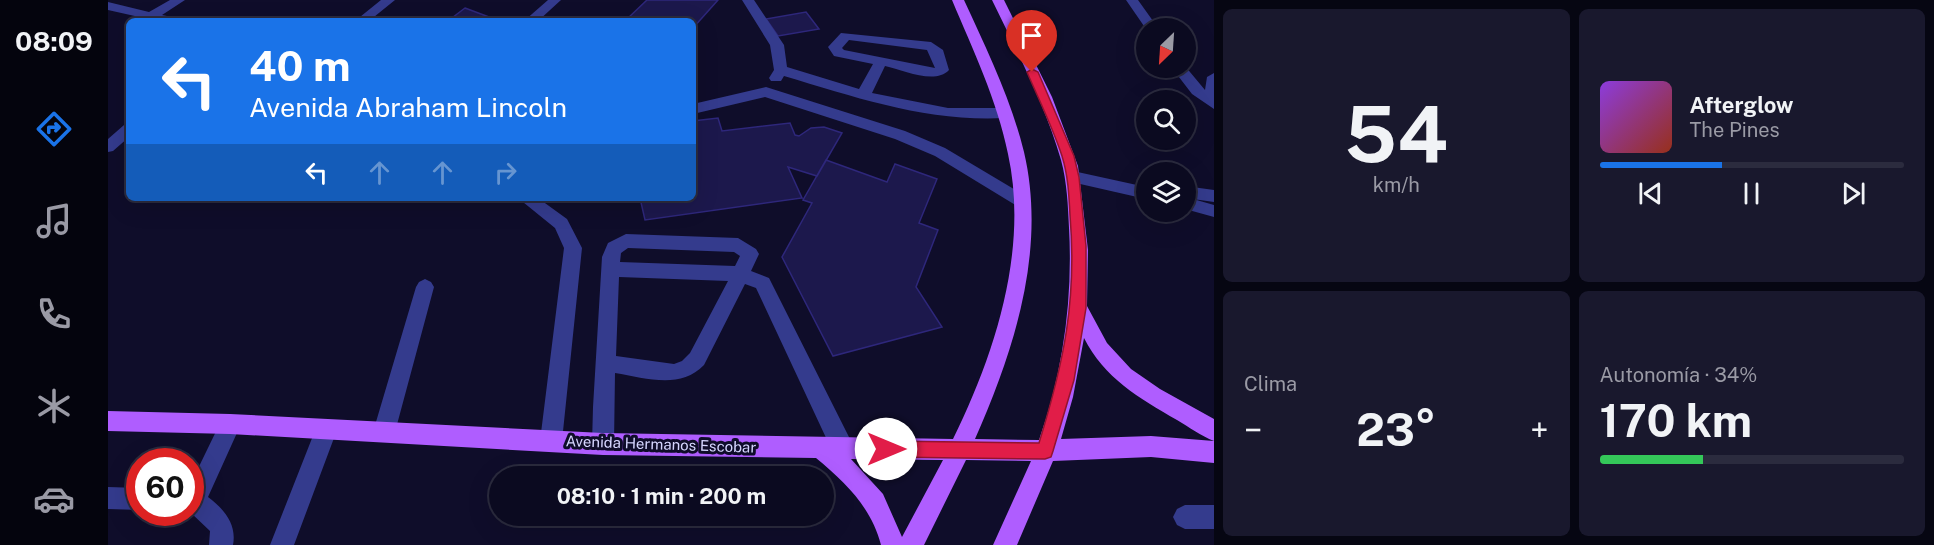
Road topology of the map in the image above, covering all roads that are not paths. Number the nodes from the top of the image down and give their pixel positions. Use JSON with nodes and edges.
{"nodes":[{"id":1,"x":179,"y":0,"type":"edge"},
{"id":2,"x":389,"y":0,"type":"edge"},
{"id":3,"x":555,"y":0,"type":"edge"},
{"id":4,"x":748,"y":0,"type":"edge"},
{"id":5,"x":958,"y":0,"type":"edge"},
{"id":6,"x":998,"y":0,"type":"edge"},
{"id":7,"x":1132,"y":0,"type":"edge"},
{"id":8,"x":108,"y":6,"type":"edge"},
{"id":9,"x":153,"y":15,"type":"junction"},
{"id":10,"x":163,"y":18,"type":"edge"},
{"id":11,"x":365,"y":18,"type":"edge"},
{"id":12,"x":534,"y":18,"type":"edge"},
{"id":13,"x":1145,"y":18,"type":"edge"},
{"id":14,"x":881,"y":61,"type":"junction"},
{"id":15,"x":782,"y":70,"type":"junction"},
{"id":16,"x":1214,"y":77,"type":"edge"},
{"id":17,"x":1187,"y":78,"type":"edge"},
{"id":18,"x":766,"y":92,"type":"junction"},
{"id":19,"x":864,"y":94,"type":"junction"},
{"id":20,"x":1213,"y":103,"type":"edge"},
{"id":21,"x":696,"y":108,"type":"edge"},
{"id":22,"x":1005,"y":113,"type":"junction"},
{"id":23,"x":108,"y":124,"type":"edge"},
{"id":24,"x":126,"y":128,"type":"edge"},
{"id":25,"x":126,"y":132,"type":"edge"},
{"id":26,"x":108,"y":147,"type":"edge"},
{"id":27,"x":1073,"y":177,"type":"junction"},
{"id":28,"x":1136,"y":191,"type":"edge"},
{"id":29,"x":1196,"y":194,"type":"edge"},
{"id":30,"x":1214,"y":196,"type":"edge"},
{"id":31,"x":530,"y":201,"type":"edge"},
{"id":32,"x":1023,"y":202,"type":"junction"},
{"id":33,"x":1196,"y":205,"type":"edge"},
{"id":34,"x":1214,"y":211,"type":"edge"},
{"id":35,"x":612,"y":269,"type":"junction"},
{"id":36,"x":740,"y":274,"type":"junction"},
{"id":37,"x":425,"y":287,"type":"dead end"},
{"id":38,"x":1078,"y":308,"type":"junction"},
{"id":39,"x":605,"y":363,"type":"junction"},
{"id":40,"x":108,"y":422,"type":"edge"},
{"id":41,"x":230,"y":424,"type":"junction"},
{"id":42,"x":326,"y":430,"type":"junction"},
{"id":43,"x":1214,"y":431,"type":"edge"},
{"id":44,"x":384,"y":432,"type":"junction"},
{"id":45,"x":551,"y":441,"type":"junction"},
{"id":46,"x":603,"y":444,"type":"junction"},
{"id":47,"x":832,"y":449,"type":"junction"},
{"id":48,"x":961,"y":450,"type":"junction"},
{"id":49,"x":1045,"y":451,"type":"junction"},
{"id":50,"x":1214,"y":452,"type":"edge"},
{"id":51,"x":204,"y":478,"type":"edge"},
{"id":52,"x":108,"y":498,"type":"edge"},
{"id":53,"x":126,"y":499,"type":"edge"},
{"id":54,"x":204,"y":509,"type":"edge"},
{"id":55,"x":1185,"y":517,"type":"dead end"},
{"id":56,"x":1214,"y":517,"type":"edge"},
{"id":57,"x":221,"y":545,"type":"edge"},
{"id":58,"x":282,"y":545,"type":"edge"},
{"id":59,"x":893,"y":545,"type":"edge"},
{"id":60,"x":912,"y":545,"type":"edge"},
{"id":61,"x":1005,"y":545,"type":"edge"}],
"edges":[{"from":1,"to":9,"type":"street"},
{"from":2,"to":11,"type":"street"},
{"from":3,"to":12,"type":"street"},
{"from":4,"to":15,"type":"street"},
{"from":5,"to":22,"type":"main road"},
{"from":6,"to":27,"type":"main road"},
{"from":7,"to":13,"type":"street"},
{"from":8,"to":9,"type":"street"},
{"from":9,"to":10,"type":"street"},
{"from":14,"to":14,"type":"street"},
{"from":14,"to":19,"type":"street"},
{"from":15,"to":18,"type":"street"},
{"from":15,"to":19,"type":"street"},
{"from":16,"to":20,"type":"street"},
{"from":17,"to":20,"type":"street"},
{"from":18,"to":21,"type":"street"},
{"from":18,"to":32,"type":"street"},
{"from":19,"to":22,"type":"street"},
{"from":22,"to":32,"type":"main road"},
{"from":23,"to":24,"type":"street"},
{"from":25,"to":26,"type":"street"},
{"from":27,"to":28,"type":"street"},
{"from":27,"to":38,"type":"main road"},
{"from":29,"to":30,"type":"street"},
{"from":31,"to":45,"type":"street"},
{"from":32,"to":48,"type":"main road"},
{"from":33,"to":34,"type":"street"},
{"from":35,"to":36,"type":"street"},
{"from":35,"to":36,"type":"street"},
{"from":35,"to":39,"type":"street"},
{"from":36,"to":39,"type":"street"},
{"from":36,"to":47,"type":"street"},
{"from":37,"to":44,"type":"street"},
{"from":38,"to":43,"type":"main road"},
{"from":38,"to":49,"type":"main road"},
{"from":39,"to":46,"type":"street"},
{"from":40,"to":41,"type":"main road","name":"Avenida Hermanos Escobar"},
{"from":41,"to":42,"type":"main road","name":"Avenida Hermanos Escobar"},
{"from":41,"to":51,"type":"street"},
{"from":42,"to":44,"type":"main road","name":"Avenida Hermanos Escobar"},
{"from":42,"to":58,"type":"street"},
{"from":44,"to":45,"type":"main road","name":"Avenida Hermanos Escobar"},
{"from":45,"to":46,"type":"main road","name":"Avenida Hermanos Escobar"},
{"from":46,"to":47,"type":"main road","name":"Avenida Hermanos Escobar"},
{"from":47,"to":48,"type":"main road","name":"Avenida Hermanos Escobar"},
{"from":47,"to":59,"type":"main road"},
{"from":48,"to":49,"type":"main road","name":"Avenida Hermanos Escobar"},
{"from":48,"to":60,"type":"main road"},
{"from":49,"to":50,"type":"main road","name":"Avenida Hermanos Escobar"},
{"from":49,"to":61,"type":"main road"},
{"from":52,"to":53,"type":"street"},
{"from":54,"to":57,"type":"street"},
{"from":55,"to":56,"type":"street"}]}
